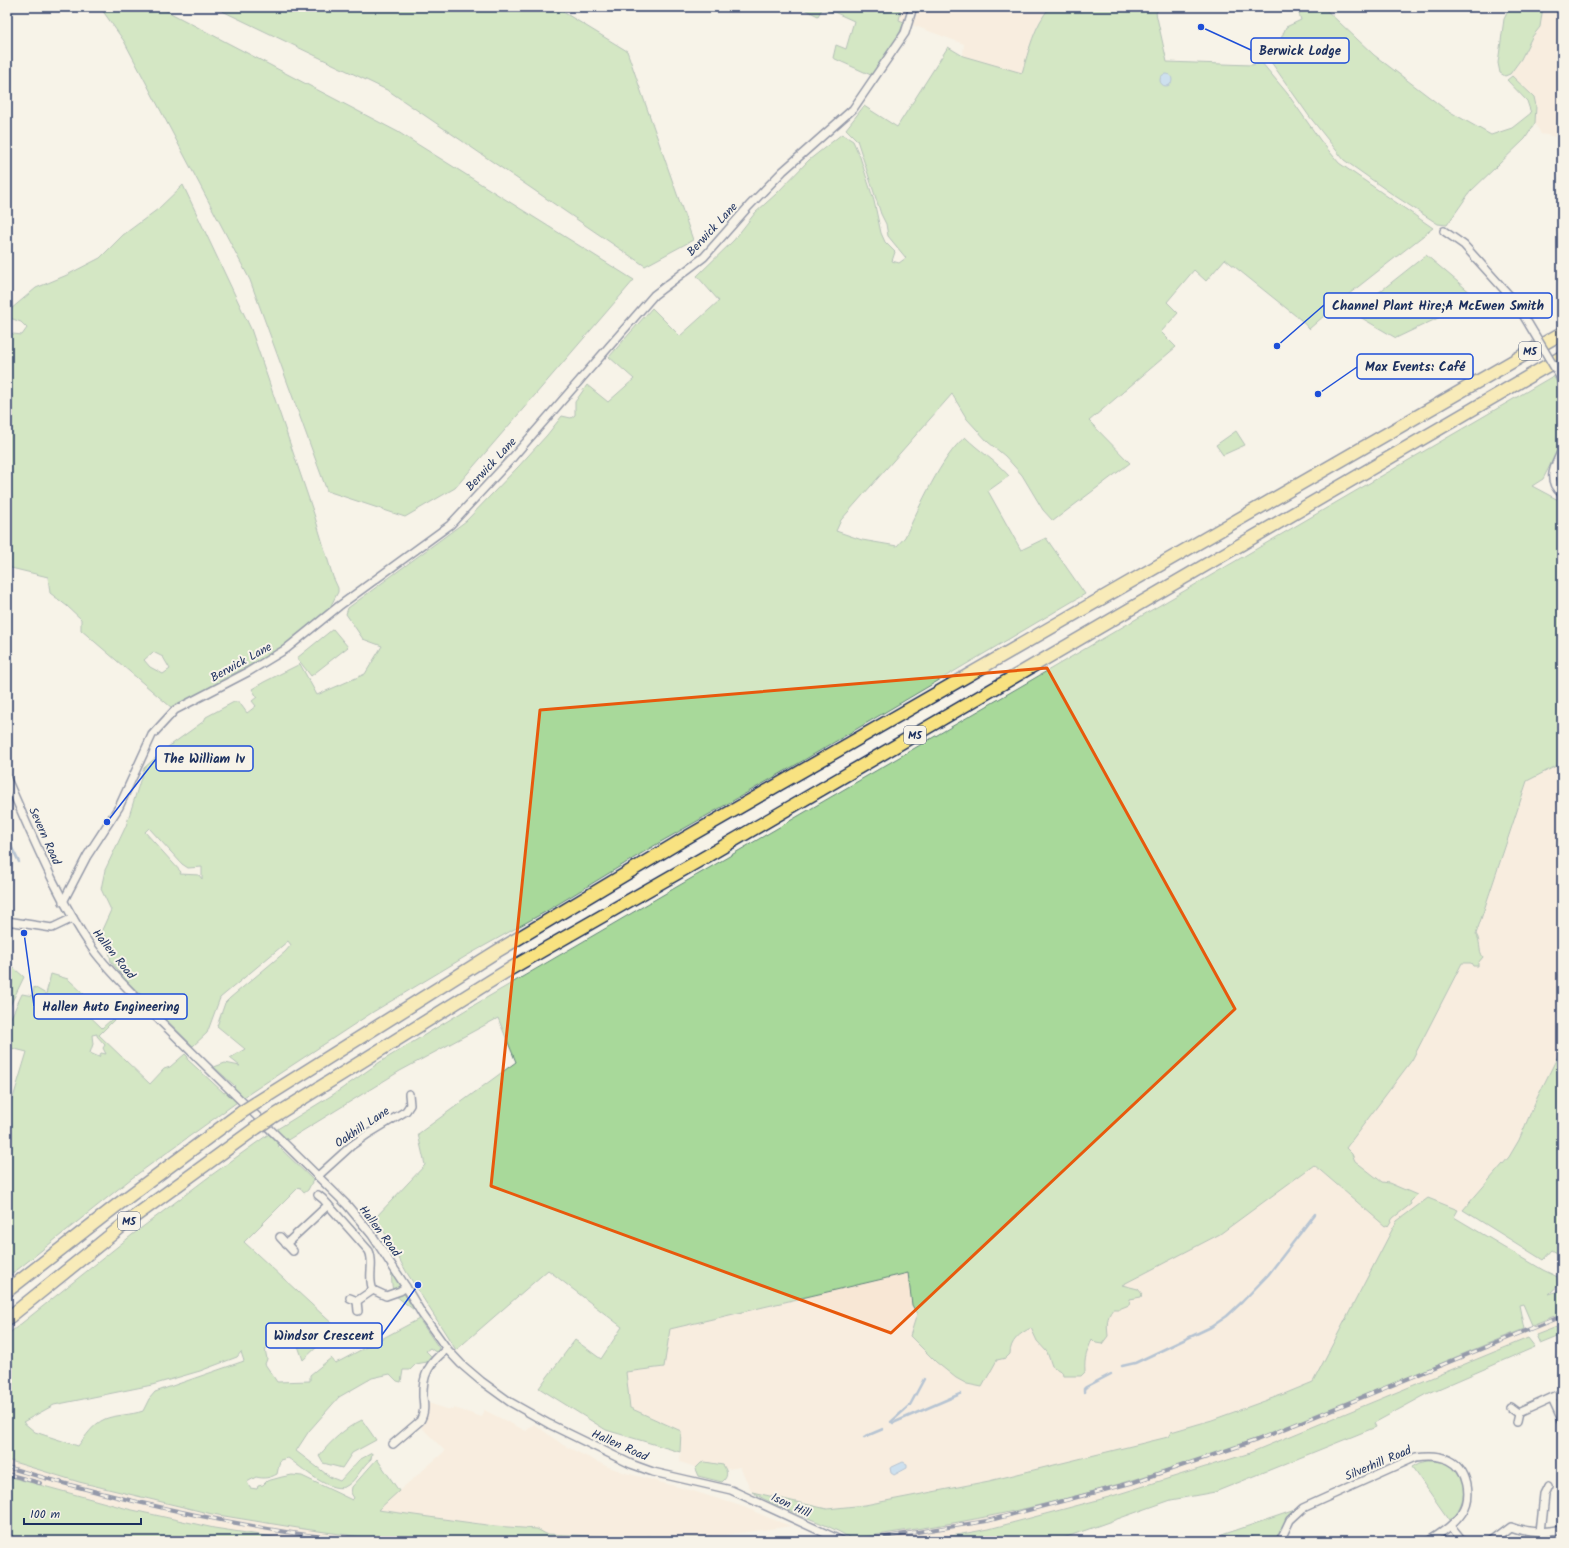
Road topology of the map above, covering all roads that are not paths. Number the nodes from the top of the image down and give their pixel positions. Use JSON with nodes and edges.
{"nodes":[{"id":1,"x":913,"y":7,"type":"edge"},
{"id":2,"x":1444,"y":231,"type":"dead end"},
{"id":3,"x":1562,"y":333,"type":"edge"},
{"id":4,"x":1562,"y":357,"type":"edge"},
{"id":5,"x":1562,"y":380,"type":"edge"},
{"id":6,"x":1562,"y":450,"type":"edge"},
{"id":7,"x":1562,"y":494,"type":"edge"},
{"id":8,"x":7,"y":779,"type":"edge"},
{"id":9,"x":63,"y":902,"type":"junction"},
{"id":10,"x":73,"y":918,"type":"junction"},
{"id":11,"x":7,"y":921,"type":"edge"},
{"id":12,"x":409,"y":1094,"type":"dead end"},
{"id":13,"x":318,"y":1176,"type":"junction"},
{"id":14,"x":318,"y":1195,"type":"dead end"},
{"id":15,"x":328,"y":1205,"type":"junction"},
{"id":16,"x":280,"y":1237,"type":"dead end"},
{"id":17,"x":286,"y":1244,"type":"junction"},
{"id":18,"x":293,"y":1252,"type":"dead end"},
{"id":19,"x":406,"y":1287,"type":"junction"},
{"id":20,"x":373,"y":1290,"type":"junction"},
{"id":21,"x":7,"y":1291,"type":"edge"},
{"id":22,"x":358,"y":1311,"type":"dead end"},
{"id":23,"x":7,"y":1320,"type":"edge"},
{"id":24,"x":447,"y":1349,"type":"junction"},
{"id":25,"x":1562,"y":1393,"type":"edge"},
{"id":26,"x":1552,"y":1398,"type":"junction"},
{"id":27,"x":1510,"y":1407,"type":"dead end"},
{"id":28,"x":1518,"y":1412,"type":"junction"},
{"id":29,"x":1562,"y":1420,"type":"edge"},
{"id":30,"x":1516,"y":1422,"type":"dead end"},
{"id":31,"x":393,"y":1444,"type":"dead end"},
{"id":32,"x":1548,"y":1487,"type":"dead end"},
{"id":33,"x":731,"y":1490,"type":"joint"},
{"id":34,"x":1451,"y":1526,"type":"junction"},
{"id":35,"x":1562,"y":1529,"type":"edge"},
{"id":36,"x":1540,"y":1532,"type":"junction"},
{"id":37,"x":840,"y":1540,"type":"edge"},
{"id":38,"x":1215,"y":1541,"type":"edge"},
{"id":39,"x":1251,"y":1541,"type":"edge"},
{"id":40,"x":1280,"y":1541,"type":"edge"},
{"id":41,"x":1429,"y":1541,"type":"edge"},
{"id":42,"x":1463,"y":1541,"type":"edge"},
{"id":43,"x":1490,"y":1541,"type":"edge"}],
"edges":[{"from":1,"to":9,"type":"street","name":"Berwick Lane"},
{"from":2,"to":5,"type":"street","bridge":true},
{"from":3,"to":21,"type":"highway","number":"M5","bridge":true},
{"from":4,"to":23,"type":"highway","number":"M5","bridge":true},
{"from":6,"to":7,"type":"street"},
{"from":8,"to":9,"type":"street","name":"Severn Road"},
{"from":9,"to":10,"type":"street","name":"Hallen Road"},
{"from":10,"to":11,"type":"street"},
{"from":10,"to":13,"type":"street","name":"Hallen Road"},
{"from":12,"to":13,"type":"street","name":"Oakhill Lane"},
{"from":13,"to":19,"type":"street","name":"Hallen Road"},
{"from":14,"to":15,"type":"street"},
{"from":15,"to":17,"type":"street"},
{"from":15,"to":20,"type":"street"},
{"from":16,"to":17,"type":"street"},
{"from":17,"to":18,"type":"street"},
{"from":19,"to":20,"type":"street"},
{"from":19,"to":24,"type":"street","name":"Hallen Road"},
{"from":20,"to":22,"type":"street"},
{"from":24,"to":31,"type":"street"},
{"from":24,"to":33,"type":"street","name":"Hallen Road"},
{"from":25,"to":26,"type":"street"},
{"from":26,"to":28,"type":"street"},
{"from":26,"to":29,"type":"street"},
{"from":27,"to":28,"type":"street"},
{"from":28,"to":30,"type":"street"},
{"from":32,"to":36,"type":"street"},
{"from":33,"to":37,"type":"street","name":"Ison Hill"},
{"from":34,"to":40,"type":"street","name":"Silverhill Road"},
{"from":34,"to":41,"type":"street","name":"Silverhill Road"},
{"from":34,"to":42,"type":"street"},
{"from":35,"to":36,"type":"street"},
{"from":36,"to":43,"type":"street"},
{"from":38,"to":39,"type":"street"}]}
